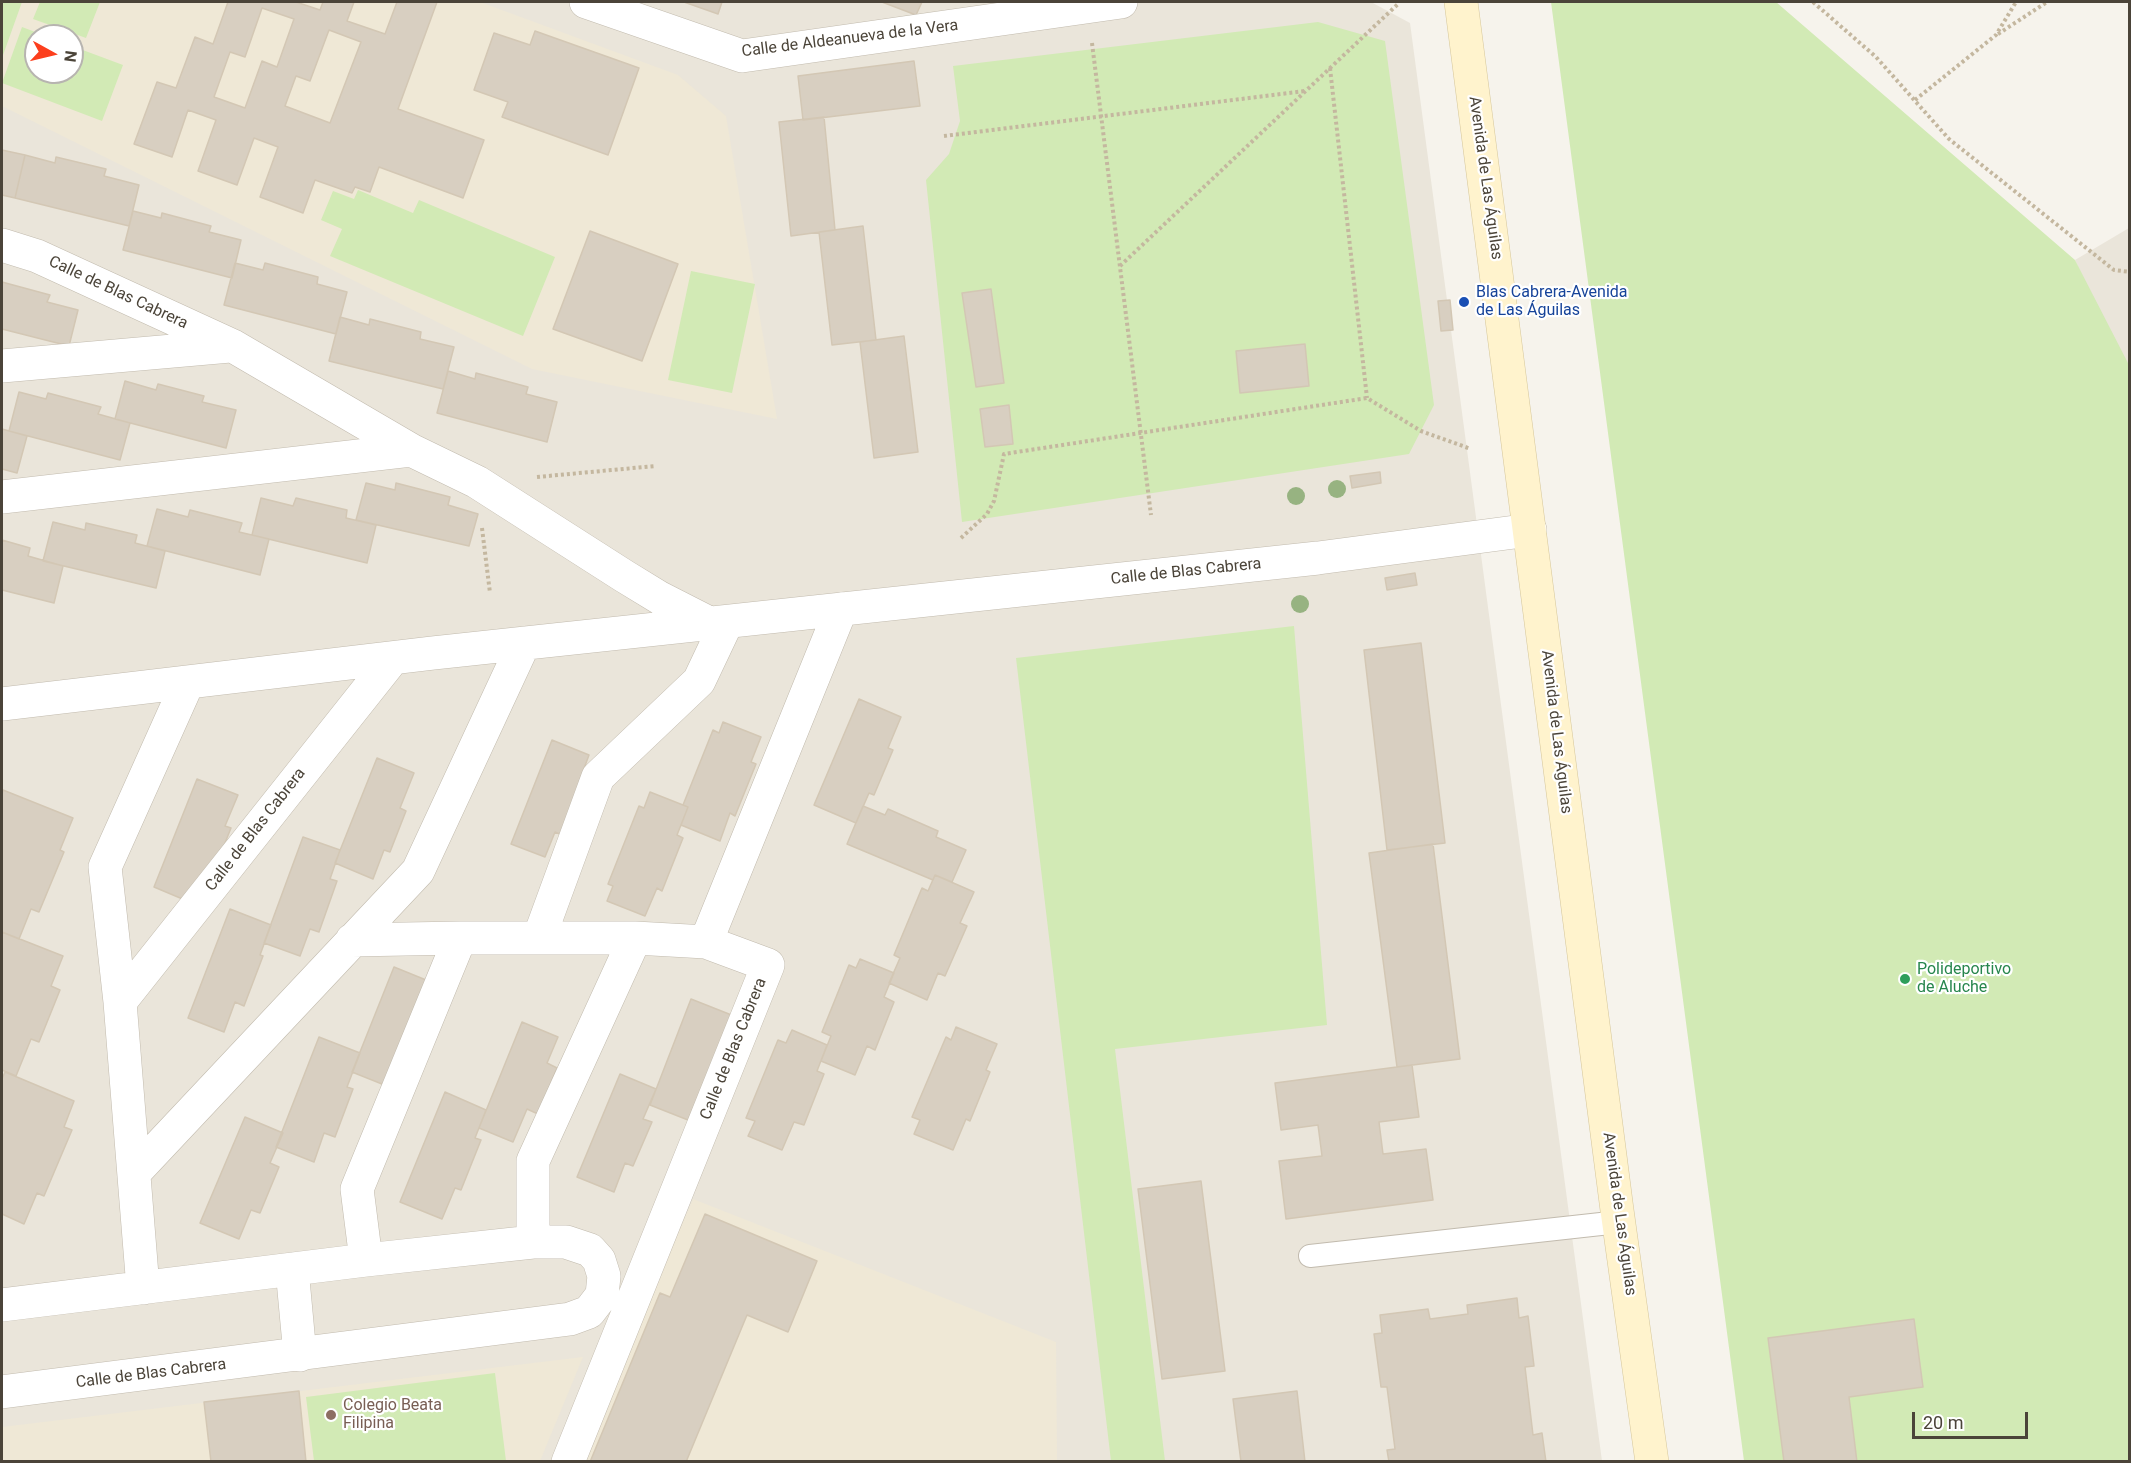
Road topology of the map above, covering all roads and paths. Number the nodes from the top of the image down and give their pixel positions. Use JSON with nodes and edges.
{"nodes":[{"id":1,"x":586,"y":2,"type":"edge"},
{"id":2,"x":1121,"y":2,"type":"edge"},
{"id":3,"x":1461,"y":2,"type":"edge"},
{"id":4,"x":1813,"y":2,"type":"edge"},
{"id":5,"x":2016,"y":2,"type":"edge"},
{"id":6,"x":2048,"y":2,"type":"edge"},
{"id":7,"x":1398,"y":4,"type":"dead end"},
{"id":8,"x":1996,"y":35,"type":"junction"},
{"id":9,"x":1092,"y":37,"type":"dead end"},
{"id":10,"x":1330,"y":68,"type":"junction"},
{"id":11,"x":1306,"y":91,"type":"junction"},
{"id":12,"x":1914,"y":100,"type":"junction"},
{"id":13,"x":1101,"y":116,"type":"junction"},
{"id":14,"x":944,"y":136,"type":"dead end"},
{"id":15,"x":2,"y":245,"type":"edge"},
{"id":16,"x":1120,"y":266,"type":"junction"},
{"id":17,"x":2130,"y":272,"type":"edge"},
{"id":18,"x":233,"y":346,"type":"junction"},
{"id":19,"x":2,"y":366,"type":"edge"},
{"id":20,"x":1366,"y":398,"type":"junction"},
{"id":21,"x":1141,"y":434,"type":"junction"},
{"id":22,"x":1472,"y":449,"type":"dead end"},
{"id":23,"x":411,"y":450,"type":"junction"},
{"id":24,"x":655,"y":466,"type":"dead end"},
{"id":25,"x":536,"y":477,"type":"dead end"},
{"id":26,"x":477,"y":482,"type":"junction"},
{"id":27,"x":2,"y":497,"type":"edge"},
{"id":28,"x":1151,"y":515,"type":"dead end"},
{"id":29,"x":1530,"y":530,"type":"junction"},
{"id":30,"x":961,"y":538,"type":"dead end"},
{"id":31,"x":490,"y":593,"type":"dead end"},
{"id":32,"x":841,"y":609,"type":"junction"},
{"id":33,"x":718,"y":622,"type":"junction"},
{"id":34,"x":524,"y":643,"type":"junction"},
{"id":35,"x":393,"y":658,"type":"junction"},
{"id":36,"x":188,"y":682,"type":"junction"},
{"id":37,"x":2,"y":704,"type":"edge"},
{"id":38,"x":460,"y":938,"type":"junction"},
{"id":39,"x":538,"y":938,"type":"junction"},
{"id":40,"x":635,"y":938,"type":"junction"},
{"id":41,"x":352,"y":940,"type":"junction"},
{"id":42,"x":706,"y":942,"type":"junction"},
{"id":43,"x":120,"y":1002,"type":"junction"},
{"id":44,"x":135,"y":1172,"type":"junction"},
{"id":45,"x":1619,"y":1222,"type":"junction"},
{"id":46,"x":533,"y":1242,"type":"junction"},
{"id":47,"x":1310,"y":1256,"type":"dead end"},
{"id":48,"x":366,"y":1260,"type":"junction"},
{"id":49,"x":292,"y":1269,"type":"junction"},
{"id":50,"x":143,"y":1288,"type":"junction"},
{"id":51,"x":2,"y":1305,"type":"edge"},
{"id":52,"x":300,"y":1355,"type":"junction"},
{"id":53,"x":2,"y":1392,"type":"edge"},
{"id":54,"x":568,"y":1461,"type":"edge"},
{"id":55,"x":1653,"y":1461,"type":"edge"}],
"edges":[{"from":1,"to":2,"type":"street","name":"Calle de Aldeanueva de la Vera"},
{"from":3,"to":29,"type":"street","name":"Avenida de Las Águilas"},
{"from":4,"to":12,"type":"path"},
{"from":5,"to":8,"type":"path"},
{"from":6,"to":8,"type":"path"},
{"from":7,"to":10,"type":"path"},
{"from":8,"to":12,"type":"path"},
{"from":9,"to":13,"type":"path"},
{"from":10,"to":11,"type":"path"},
{"from":10,"to":20,"type":"path"},
{"from":11,"to":13,"type":"path"},
{"from":11,"to":16,"type":"path"},
{"from":12,"to":17,"type":"path"},
{"from":13,"to":14,"type":"path"},
{"from":13,"to":16,"type":"path"},
{"from":15,"to":18,"type":"street","name":"Calle de Blas Cabrera"},
{"from":16,"to":21,"type":"path"},
{"from":18,"to":19,"type":"street","name":"Calle de Blas Cabrera"},
{"from":18,"to":23,"type":"street","name":"Calle de Blas Cabrera"},
{"from":20,"to":21,"type":"path"},
{"from":20,"to":22,"type":"path"},
{"from":21,"to":28,"type":"path"},
{"from":21,"to":30,"type":"path"},
{"from":23,"to":26,"type":"street","name":"Calle de Blas Cabrera"},
{"from":23,"to":27,"type":"street"},
{"from":24,"to":25,"type":"path"},
{"from":26,"to":31,"type":"path"},
{"from":26,"to":33,"type":"street","name":"Calle de Blas Cabrera"},
{"from":29,"to":32,"type":"street","name":"Calle de Blas Cabrera"},
{"from":29,"to":45,"type":"street","name":"Avenida de Las Águilas"},
{"from":32,"to":33,"type":"street","name":"Calle de Blas Cabrera"},
{"from":32,"to":42,"type":"street"},
{"from":33,"to":34,"type":"street","name":"Calle de Blas Cabrera"},
{"from":33,"to":39,"type":"street"},
{"from":34,"to":35,"type":"street","name":"Calle de Blas Cabrera"},
{"from":34,"to":41,"type":"street"},
{"from":35,"to":36,"type":"street","name":"Calle de Blas Cabrera"},
{"from":35,"to":43,"type":"street","name":"Calle de Blas Cabrera"},
{"from":36,"to":37,"type":"street","name":"Calle de Blas Cabrera"},
{"from":36,"to":43,"type":"street"},
{"from":38,"to":39,"type":"street"},
{"from":38,"to":41,"type":"street"},
{"from":38,"to":48,"type":"street"},
{"from":39,"to":40,"type":"street"},
{"from":40,"to":42,"type":"street"},
{"from":40,"to":46,"type":"street"},
{"from":41,"to":44,"type":"street"},
{"from":42,"to":54,"type":"street","name":"Calle de Blas Cabrera"},
{"from":43,"to":44,"type":"street"},
{"from":44,"to":50,"type":"street"},
{"from":45,"to":47,"type":"lane"},
{"from":45,"to":55,"type":"street","name":"Avenida de Las Águilas"},
{"from":46,"to":48,"type":"street","name":"Calle de Blas Cabrera"},
{"from":46,"to":52,"type":"street","name":"Calle de Blas Cabrera"},
{"from":48,"to":49,"type":"street","name":"Calle de Blas Cabrera"},
{"from":49,"to":50,"type":"street","name":"Calle de Blas Cabrera"},
{"from":49,"to":52,"type":"street"},
{"from":50,"to":51,"type":"street","name":"Calle de Blas Cabrera"},
{"from":52,"to":53,"type":"street","name":"Calle de Blas Cabrera"}]}
